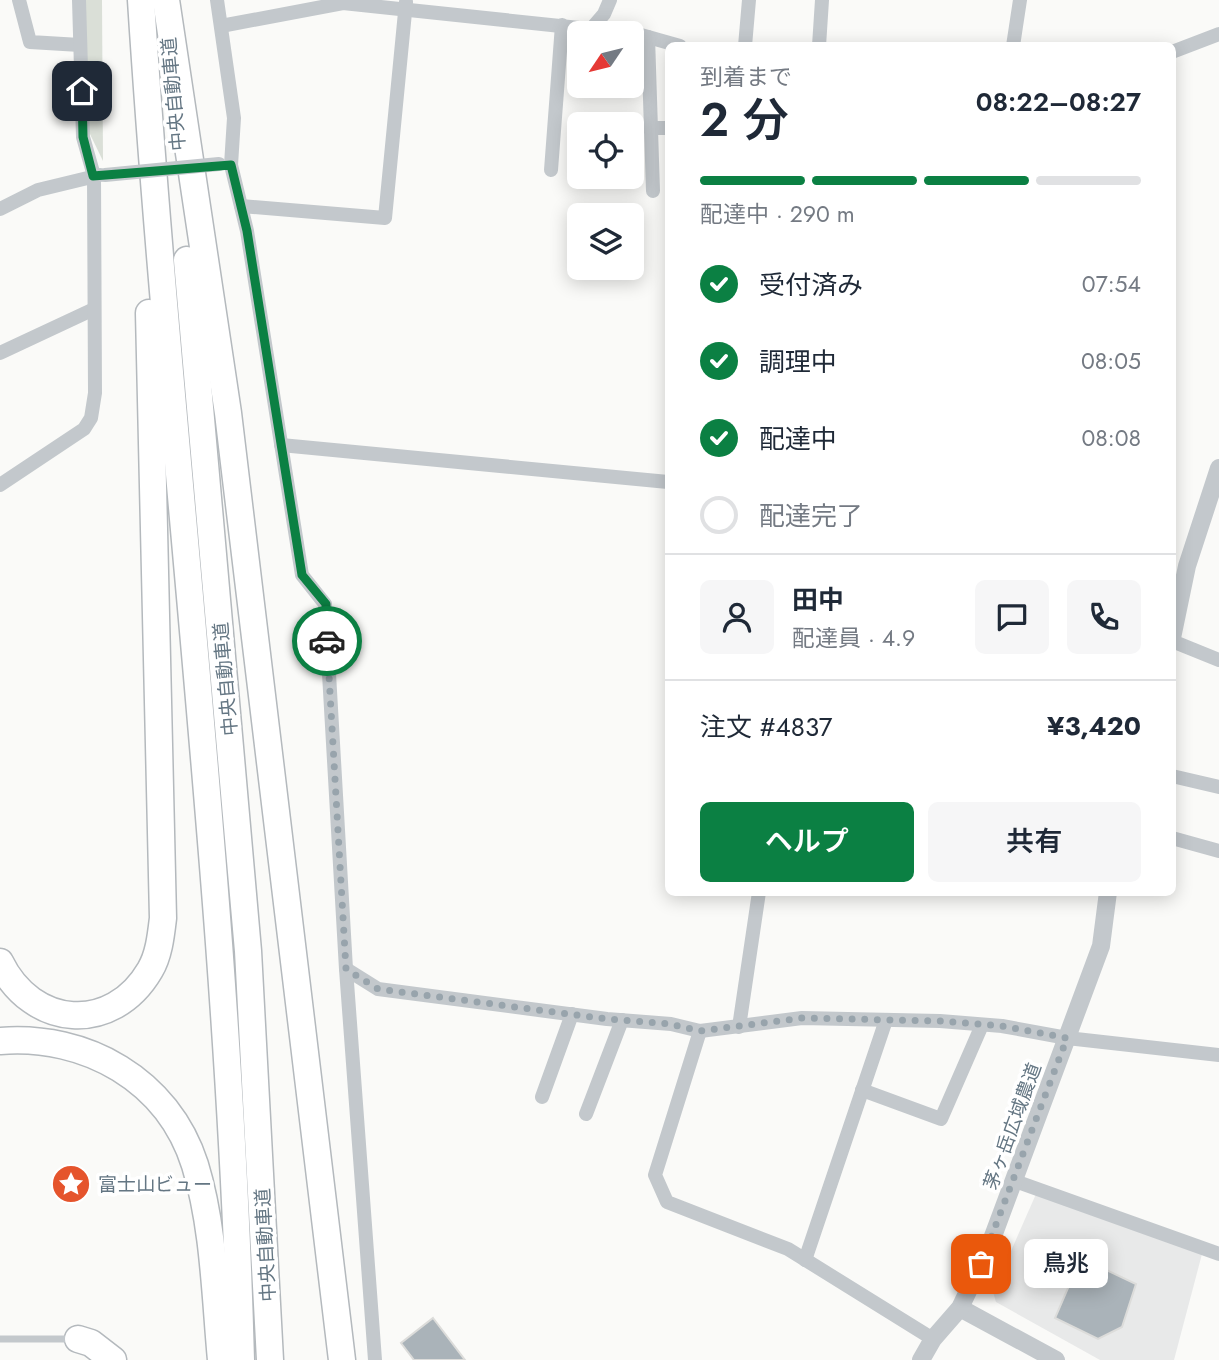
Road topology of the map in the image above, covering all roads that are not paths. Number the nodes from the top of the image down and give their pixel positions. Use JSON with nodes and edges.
{"nodes":[{"id":1,"x":19,"y":0,"type":"edge"},
{"id":2,"x":79,"y":0,"type":"edge"},
{"id":3,"x":141,"y":0,"type":"edge"},
{"id":4,"x":165,"y":0,"type":"edge"},
{"id":5,"x":217,"y":0,"type":"edge"},
{"id":6,"x":610,"y":0,"type":"edge"},
{"id":7,"x":749,"y":0,"type":"edge"},
{"id":8,"x":822,"y":0,"type":"edge"},
{"id":9,"x":1020,"y":0,"type":"edge"},
{"id":10,"x":406,"y":4,"type":"edge"},
{"id":11,"x":598,"y":21,"type":"edge"},
{"id":12,"x":562,"y":25,"type":"junction"},
{"id":13,"x":221,"y":26,"type":"junction"},
{"id":14,"x":567,"y":26,"type":"edge"},
{"id":15,"x":1219,"y":34,"type":"edge"},
{"id":16,"x":644,"y":36,"type":"edge"},
{"id":17,"x":648,"y":37,"type":"junction"},
{"id":18,"x":666,"y":42,"type":"edge"},
{"id":19,"x":745,"y":42,"type":"edge"},
{"id":20,"x":819,"y":42,"type":"edge"},
{"id":21,"x":1014,"y":42,"type":"edge"},
{"id":22,"x":80,"y":45,"type":"junction"},
{"id":23,"x":1176,"y":50,"type":"edge"},
{"id":24,"x":145,"y":63,"type":"junction"},
{"id":25,"x":649,"y":128,"type":"junction"},
{"id":26,"x":665,"y":128,"type":"edge"},
{"id":27,"x":225,"y":165,"type":"junction"},
{"id":28,"x":551,"y":170,"type":"dead end"},
{"id":29,"x":99,"y":175,"type":"junction"},
{"id":30,"x":653,"y":191,"type":"dead end"},
{"id":31,"x":241,"y":206,"type":"junction"},
{"id":32,"x":0,"y":209,"type":"edge"},
{"id":33,"x":94,"y":309,"type":"junction"},
{"id":34,"x":0,"y":352,"type":"edge"},
{"id":35,"x":281,"y":445,"type":"junction"},
{"id":36,"x":1219,"y":468,"type":"edge"},
{"id":37,"x":665,"y":482,"type":"edge"},
{"id":38,"x":0,"y":485,"type":"edge"},
{"id":39,"x":1176,"y":619,"type":"edge"},
{"id":40,"x":1176,"y":642,"type":"edge"},
{"id":41,"x":1219,"y":660,"type":"edge"},
{"id":42,"x":1176,"y":777,"type":"edge"},
{"id":43,"x":1219,"y":787,"type":"edge"},
{"id":44,"x":1176,"y":839,"type":"edge"},
{"id":45,"x":1219,"y":851,"type":"edge"},
{"id":46,"x":758,"y":896,"type":"edge"},
{"id":47,"x":1107,"y":896,"type":"edge"},
{"id":48,"x":0,"y":962,"type":"edge"},
{"id":49,"x":346,"y":969,"type":"junction"},
{"id":50,"x":572,"y":1014,"type":"junction"},
{"id":51,"x":622,"y":1020,"type":"junction"},
{"id":52,"x":886,"y":1020,"type":"junction"},
{"id":53,"x":982,"y":1025,"type":"junction"},
{"id":54,"x":739,"y":1027,"type":"junction"},
{"id":55,"x":700,"y":1031,"type":"junction"},
{"id":56,"x":1067,"y":1038,"type":"junction"},
{"id":57,"x":0,"y":1041,"type":"edge"},
{"id":58,"x":1219,"y":1055,"type":"edge"},
{"id":59,"x":862,"y":1090,"type":"junction"},
{"id":60,"x":542,"y":1097,"type":"dead end"},
{"id":61,"x":586,"y":1114,"type":"dead end"},
{"id":62,"x":1015,"y":1181,"type":"junction"},
{"id":63,"x":1219,"y":1254,"type":"edge"},
{"id":64,"x":805,"y":1261,"type":"junction"},
{"id":65,"x":960,"y":1308,"type":"junction"},
{"id":66,"x":0,"y":1339,"type":"edge"},
{"id":67,"x":78,"y":1339,"type":"joint"},
{"id":68,"x":933,"y":1339,"type":"junction"},
{"id":69,"x":113,"y":1360,"type":"edge"},
{"id":70,"x":221,"y":1360,"type":"edge"},
{"id":71,"x":241,"y":1360,"type":"edge"},
{"id":72,"x":270,"y":1360,"type":"edge"},
{"id":73,"x":342,"y":1360,"type":"edge"},
{"id":74,"x":375,"y":1360,"type":"edge"},
{"id":75,"x":921,"y":1360,"type":"edge"},
{"id":76,"x":1056,"y":1360,"type":"edge"}],
"edges":[{"from":1,"to":22,"type":"street"},
{"from":2,"to":22,"type":"street"},
{"from":3,"to":24,"type":"highway","name":"中央自動車道"},
{"from":4,"to":72,"type":"highway","name":"中央自動車道"},
{"from":4,"to":73,"type":"highway"},
{"from":5,"to":13,"type":"street"},
{"from":6,"to":11,"type":"street"},
{"from":7,"to":19,"type":"street"},
{"from":8,"to":20,"type":"street"},
{"from":9,"to":21,"type":"street"},
{"from":10,"to":12,"type":"street"},
{"from":10,"to":13,"type":"street"},
{"from":10,"to":31,"type":"street"},
{"from":12,"to":14,"type":"street"},
{"from":12,"to":28,"type":"street"},
{"from":13,"to":27,"type":"street"},
{"from":15,"to":23,"type":"street"},
{"from":16,"to":17,"type":"street"},
{"from":17,"to":18,"type":"street"},
{"from":17,"to":25,"type":"street"},
{"from":22,"to":29,"type":"street"},
{"from":24,"to":48,"type":"highway"},
{"from":24,"to":71,"type":"highway","name":"中央自動車道"},
{"from":25,"to":26,"type":"street"},
{"from":25,"to":30,"type":"street"},
{"from":27,"to":29,"type":"street","bridge":true},
{"from":27,"to":31,"type":"street"},
{"from":29,"to":32,"type":"street"},
{"from":29,"to":33,"type":"street"},
{"from":31,"to":35,"type":"street"},
{"from":33,"to":34,"type":"street"},
{"from":33,"to":38,"type":"street"},
{"from":35,"to":37,"type":"street"},
{"from":35,"to":49,"type":"street"},
{"from":36,"to":39,"type":"street"},
{"from":40,"to":41,"type":"street"},
{"from":42,"to":43,"type":"street"},
{"from":44,"to":45,"type":"street"},
{"from":46,"to":54,"type":"street"},
{"from":47,"to":56,"type":"street","name":"茅ヶ岳広域農道"},
{"from":49,"to":50,"type":"street"},
{"from":49,"to":74,"type":"street"},
{"from":50,"to":51,"type":"street"},
{"from":50,"to":60,"type":"street"},
{"from":51,"to":55,"type":"street"},
{"from":51,"to":61,"type":"street"},
{"from":52,"to":53,"type":"street"},
{"from":52,"to":54,"type":"street"},
{"from":52,"to":59,"type":"street"},
{"from":53,"to":56,"type":"street"},
{"from":53,"to":59,"type":"street"},
{"from":54,"to":55,"type":"street"},
{"from":55,"to":64,"type":"street"},
{"from":56,"to":58,"type":"street"},
{"from":56,"to":62,"type":"street","name":"茅ヶ岳広域農道"},
{"from":57,"to":70,"type":"highway"},
{"from":59,"to":64,"type":"street"},
{"from":62,"to":63,"type":"street"},
{"from":62,"to":65,"type":"street","name":"茅ヶ岳広域農道"},
{"from":64,"to":68,"type":"street"},
{"from":65,"to":68,"type":"street","name":"茅ヶ岳広域農道"},
{"from":65,"to":76,"type":"street"},
{"from":66,"to":67,"type":"lane"},
{"from":67,"to":69,"type":"highway"},
{"from":68,"to":75,"type":"street","name":"茅ヶ岳広域農道"}]}
